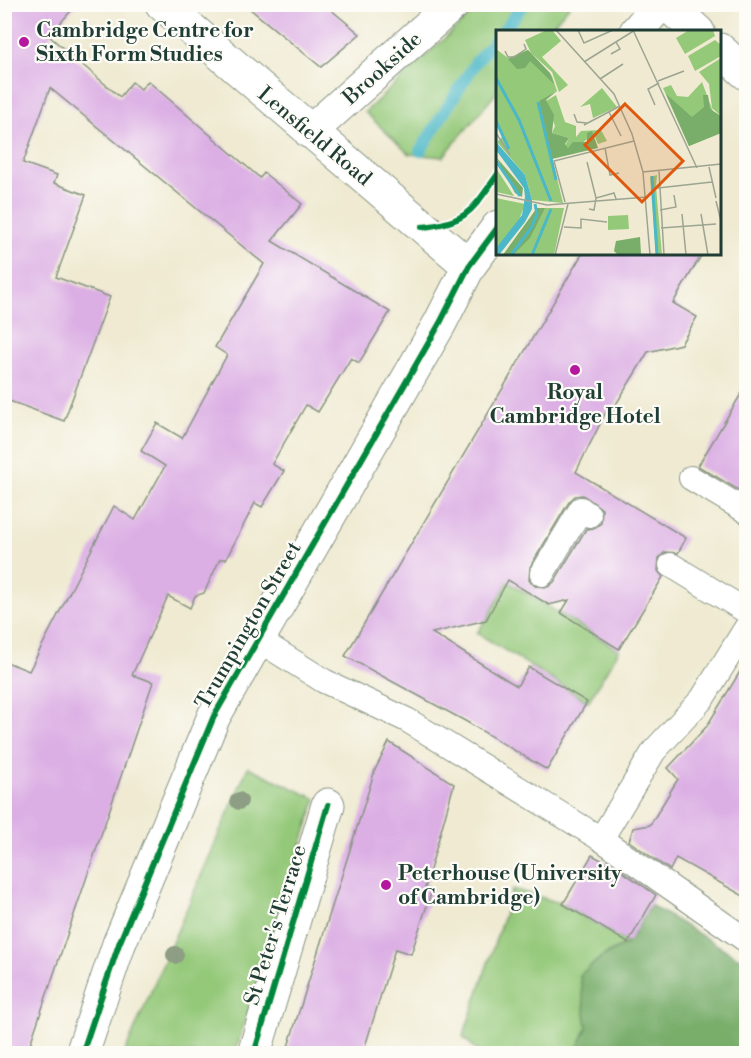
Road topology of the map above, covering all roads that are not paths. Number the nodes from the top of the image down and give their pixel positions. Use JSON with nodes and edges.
{"nodes":[{"id":1,"x":162,"y":4,"type":"edge"},
{"id":2,"x":453,"y":4,"type":"edge"},
{"id":3,"x":660,"y":4,"type":"edge"},
{"id":4,"x":667,"y":4,"type":"edge"},
{"id":5,"x":638,"y":30,"type":"edge"},
{"id":6,"x":696,"y":30,"type":"edge"},
{"id":7,"x":721,"y":51,"type":"edge"},
{"id":8,"x":747,"y":73,"type":"edge"},
{"id":9,"x":310,"y":132,"type":"junction"},
{"id":10,"x":496,"y":230,"type":"edge"},
{"id":11,"x":470,"y":266,"type":"junction"},
{"id":12,"x":691,"y":478,"type":"dead end"},
{"id":13,"x":747,"y":512,"type":"edge"},
{"id":14,"x":589,"y":514,"type":"dead end"},
{"id":15,"x":670,"y":565,"type":"dead end"},
{"id":16,"x":542,"y":574,"type":"dead end"},
{"id":17,"x":747,"y":611,"type":"edge"},
{"id":18,"x":747,"y":628,"type":"edge"},
{"id":19,"x":257,"y":639,"type":"junction"},
{"id":20,"x":328,"y":805,"type":"dead end"},
{"id":21,"x":601,"y":839,"type":"junction"},
{"id":22,"x":747,"y":940,"type":"edge"},
{"id":23,"x":82,"y":1053,"type":"edge"},
{"id":24,"x":254,"y":1053,"type":"edge"}],
"edges":[{"from":1,"to":9,"type":"street","name":"Lensfield Road"},
{"from":2,"to":9,"type":"street","name":"Brookside"},
{"from":3,"to":5,"type":"street"},
{"from":4,"to":6,"type":"street"},
{"from":7,"to":8,"type":"street"},
{"from":9,"to":11,"type":"street","name":"Lensfield Road"},
{"from":10,"to":11,"type":"street","name":"Trumpington Street"},
{"from":11,"to":19,"type":"street","name":"Trumpington Street"},
{"from":12,"to":13,"type":"lane"},
{"from":14,"to":16,"type":"lane"},
{"from":15,"to":17,"type":"lane"},
{"from":18,"to":21,"type":"lane"},
{"from":19,"to":21,"type":"lane"},
{"from":19,"to":23,"type":"street","name":"Trumpington Street"},
{"from":20,"to":24,"type":"street","name":"St Peter's Terrace"},
{"from":21,"to":22,"type":"lane"}]}
